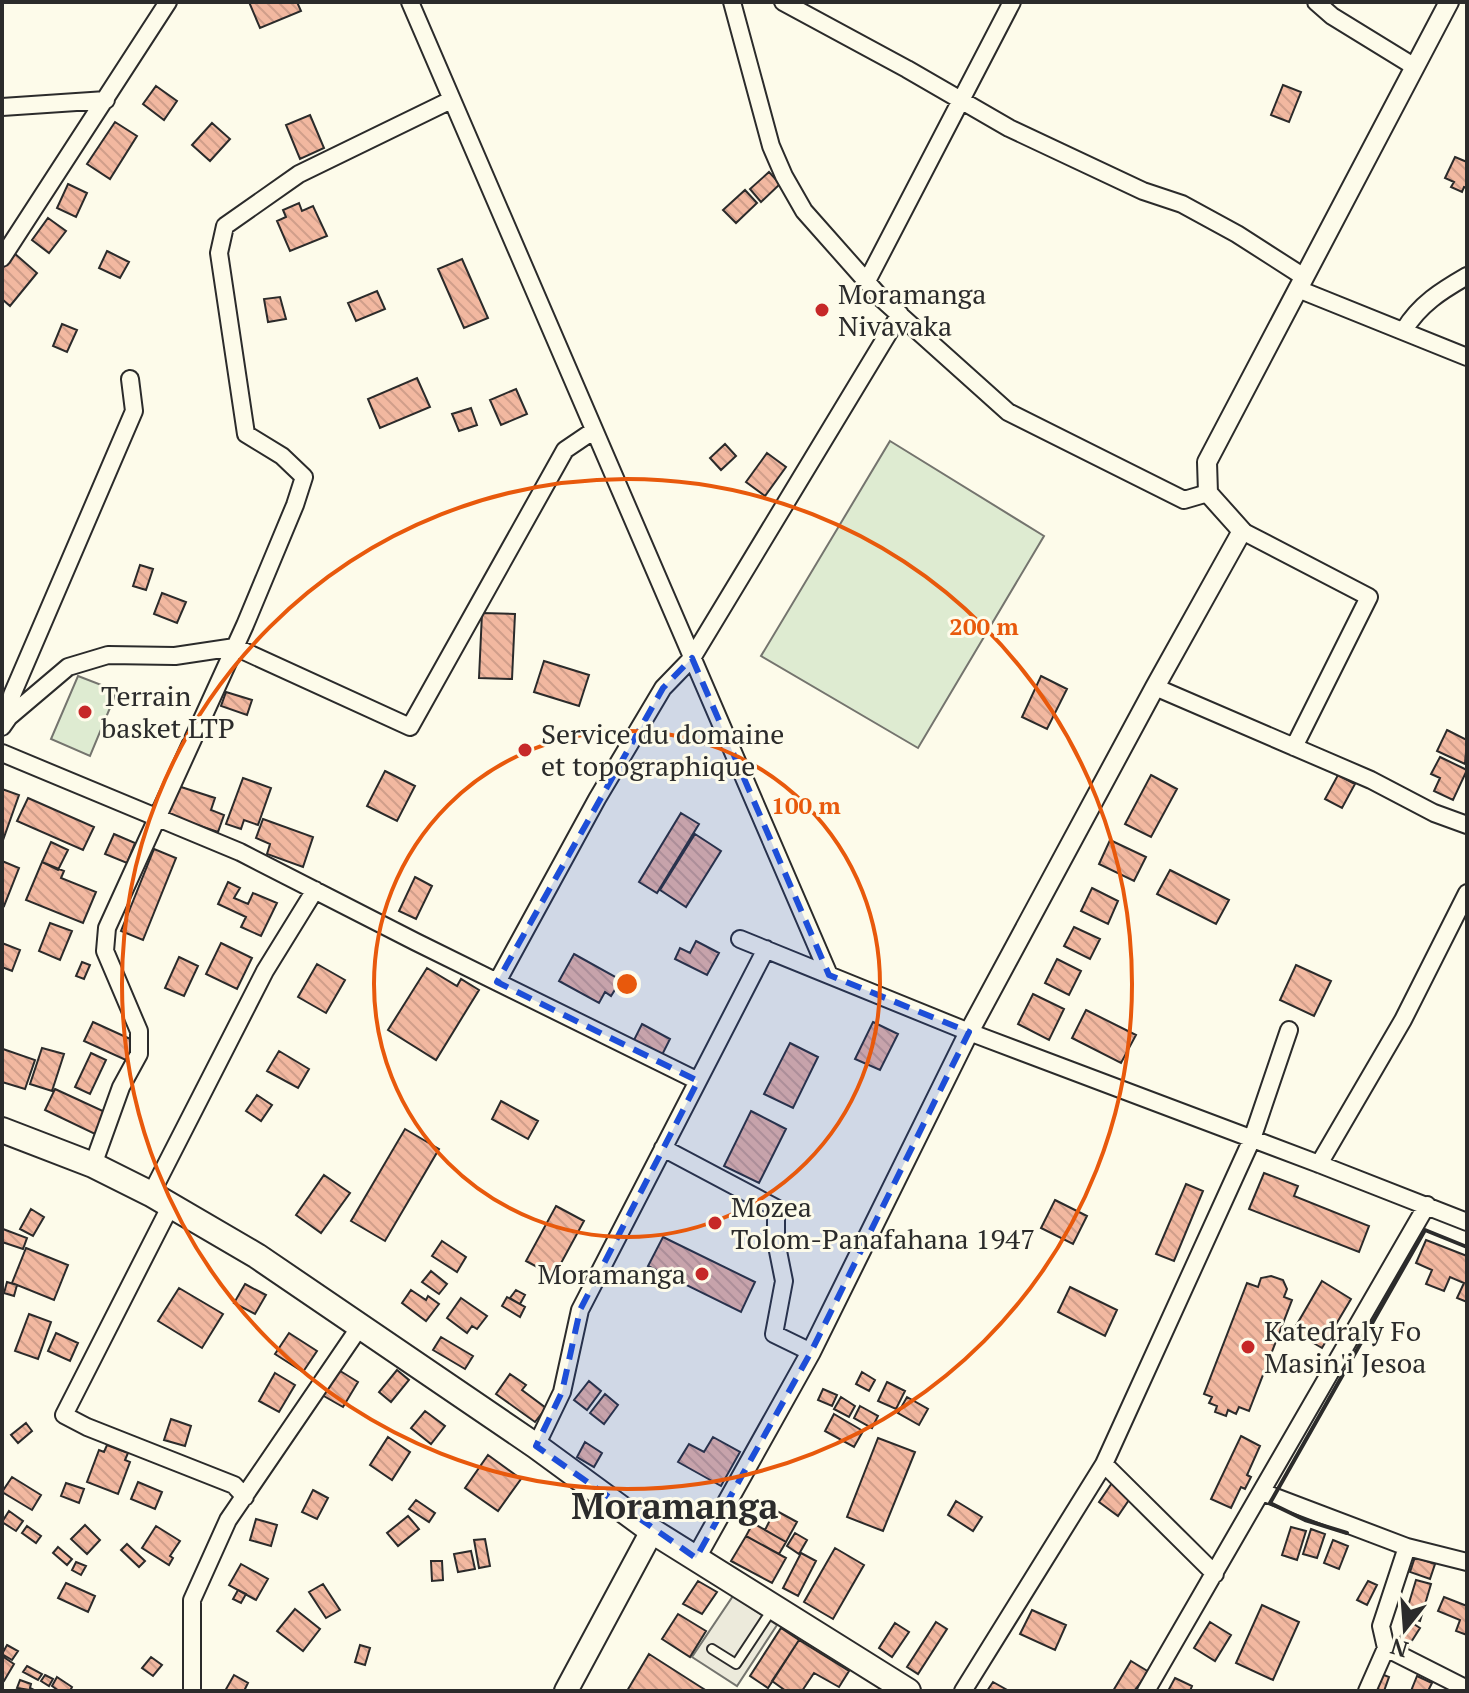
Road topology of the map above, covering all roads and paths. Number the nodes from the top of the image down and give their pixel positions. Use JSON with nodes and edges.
{"nodes":[{"id":1,"x":168,"y":2,"type":"edge"},
{"id":2,"x":410,"y":2,"type":"edge"},
{"id":3,"x":732,"y":2,"type":"edge"},
{"id":4,"x":783,"y":2,"type":"edge"},
{"id":5,"x":1012,"y":2,"type":"edge"},
{"id":6,"x":1316,"y":2,"type":"edge"},
{"id":7,"x":1449,"y":2,"type":"edge"},
{"id":8,"x":1415,"y":67,"type":"junction"},
{"id":9,"x":106,"y":100,"type":"junction"},
{"id":10,"x":451,"y":100,"type":"junction"},
{"id":11,"x":962,"y":100,"type":"junction"},
{"id":12,"x":2,"y":107,"type":"edge"},
{"id":13,"x":2,"y":258,"type":"edge"},
{"id":14,"x":1467,"y":276,"type":"edge"},
{"id":15,"x":867,"y":281,"type":"junction"},
{"id":16,"x":1301,"y":283,"type":"junction"},
{"id":17,"x":900,"y":314,"type":"junction"},
{"id":18,"x":1404,"y":330,"type":"junction"},
{"id":19,"x":1467,"y":357,"type":"edge"},
{"id":20,"x":130,"y":379,"type":"dead end"},
{"id":21,"x":593,"y":431,"type":"junction"},
{"id":22,"x":1208,"y":493,"type":"junction"},
{"id":23,"x":1242,"y":531,"type":"junction"},
{"id":24,"x":235,"y":647,"type":"junction"},
{"id":25,"x":692,"y":658,"type":"junction"},
{"id":26,"x":1155,"y":687,"type":"junction"},
{"id":27,"x":6,"y":722,"type":"edge"},
{"id":28,"x":1294,"y":747,"type":"junction"},
{"id":29,"x":2,"y":753,"type":"edge"},
{"id":30,"x":156,"y":817,"type":"junction"},
{"id":31,"x":1467,"y":825,"type":"edge"},
{"id":32,"x":315,"y":890,"type":"junction"},
{"id":33,"x":1467,"y":893,"type":"edge"},
{"id":34,"x":740,"y":939,"type":"dead end"},
{"id":35,"x":766,"y":949,"type":"junction"},
{"id":36,"x":829,"y":975,"type":"junction"},
{"id":37,"x":497,"y":982,"type":"junction"},
{"id":38,"x":1289,"y":1030,"type":"dead end"},
{"id":39,"x":969,"y":1032,"type":"junction"},
{"id":40,"x":698,"y":1081,"type":"junction"},
{"id":41,"x":2,"y":1130,"type":"edge"},
{"id":42,"x":1252,"y":1139,"type":"junction"},
{"id":43,"x":663,"y":1148,"type":"junction"},
{"id":44,"x":1319,"y":1164,"type":"junction"},
{"id":45,"x":93,"y":1165,"type":"junction"},
{"id":46,"x":161,"y":1199,"type":"junction"},
{"id":47,"x":1427,"y":1205,"type":"junction"},
{"id":48,"x":1467,"y":1222,"type":"edge"},
{"id":49,"x":361,"y":1325,"type":"junction"},
{"id":50,"x":811,"y":1352,"type":"junction"},
{"id":51,"x":536,"y":1446,"type":"junction"},
{"id":52,"x":1104,"y":1464,"type":"junction"},
{"id":53,"x":1262,"y":1492,"type":"junction"},
{"id":54,"x":245,"y":1497,"type":"junction"},
{"id":55,"x":652,"y":1531,"type":"junction"},
{"id":56,"x":1407,"y":1547,"type":"junction"},
{"id":57,"x":696,"y":1558,"type":"junction"},
{"id":58,"x":1467,"y":1562,"type":"edge"},
{"id":59,"x":1215,"y":1574,"type":"junction"},
{"id":60,"x":774,"y":1608,"type":"junction"},
{"id":61,"x":1386,"y":1648,"type":"junction"},
{"id":62,"x":712,"y":1649,"type":"dead end"},
{"id":63,"x":1467,"y":1689,"type":"edge"},
{"id":64,"x":192,"y":1691,"type":"edge"},
{"id":65,"x":566,"y":1691,"type":"edge"},
{"id":66,"x":908,"y":1691,"type":"edge"},
{"id":67,"x":963,"y":1691,"type":"edge"},
{"id":68,"x":1146,"y":1691,"type":"edge"},
{"id":69,"x":1367,"y":1691,"type":"edge"}],
"edges":[{"from":1,"to":9,"type":"street"},
{"from":2,"to":10,"type":"street"},
{"from":3,"to":15,"type":"street"},
{"from":4,"to":11,"type":"street"},
{"from":5,"to":11,"type":"street"},
{"from":6,"to":8,"type":"street"},
{"from":7,"to":8,"type":"street"},
{"from":8,"to":16,"type":"street"},
{"from":9,"to":12,"type":"street"},
{"from":9,"to":13,"type":"street"},
{"from":10,"to":21,"type":"street"},
{"from":10,"to":24,"type":"street"},
{"from":11,"to":15,"type":"street"},
{"from":11,"to":16,"type":"street"},
{"from":14,"to":18,"type":"street"},
{"from":15,"to":17,"type":"street"},
{"from":16,"to":18,"type":"street"},
{"from":16,"to":22,"type":"street"},
{"from":17,"to":22,"type":"street"},
{"from":17,"to":25,"type":"street"},
{"from":18,"to":19,"type":"street"},
{"from":20,"to":27,"type":"street"},
{"from":21,"to":24,"type":"street"},
{"from":21,"to":25,"type":"street"},
{"from":22,"to":23,"type":"street"},
{"from":23,"to":26,"type":"street"},
{"from":23,"to":28,"type":"street"},
{"from":24,"to":27,"type":"street"},
{"from":24,"to":30,"type":"street"},
{"from":25,"to":36,"type":"street"},
{"from":25,"to":37,"type":"street"},
{"from":26,"to":28,"type":"street"},
{"from":26,"to":39,"type":"street"},
{"from":28,"to":31,"type":"street"},
{"from":29,"to":30,"type":"street"},
{"from":30,"to":32,"type":"street"},
{"from":30,"to":45,"type":"street"},
{"from":32,"to":37,"type":"street"},
{"from":32,"to":46,"type":"street"},
{"from":33,"to":44,"type":"street"},
{"from":34,"to":35,"type":"street"},
{"from":35,"to":36,"type":"street"},
{"from":35,"to":40,"type":"street"},
{"from":36,"to":39,"type":"street"},
{"from":37,"to":40,"type":"street"},
{"from":38,"to":42,"type":"street"},
{"from":39,"to":42,"type":"street"},
{"from":39,"to":50,"type":"street"},
{"from":40,"to":43,"type":"street"},
{"from":41,"to":45,"type":"main road"},
{"from":42,"to":44,"type":"street"},
{"from":42,"to":52,"type":"street"},
{"from":43,"to":50,"type":"street"},
{"from":43,"to":51,"type":"street"},
{"from":44,"to":47,"type":"street"},
{"from":45,"to":46,"type":"main road"},
{"from":46,"to":49,"type":"main road"},
{"from":46,"to":54,"type":"street"},
{"from":47,"to":48,"type":"street"},
{"from":47,"to":53,"type":"street"},
{"from":49,"to":51,"type":"main road"},
{"from":49,"to":54,"type":"street"},
{"from":50,"to":57,"type":"street"},
{"from":51,"to":55,"type":"main road"},
{"from":52,"to":59,"type":"street"},
{"from":52,"to":67,"type":"street"},
{"from":53,"to":56,"type":"street"},
{"from":53,"to":59,"type":"street"},
{"from":54,"to":64,"type":"street"},
{"from":55,"to":57,"type":"main road"},
{"from":55,"to":65,"type":"main road"},
{"from":56,"to":58,"type":"street"},
{"from":56,"to":61,"type":"street"},
{"from":57,"to":60,"type":"main road"},
{"from":59,"to":68,"type":"street"},
{"from":60,"to":62,"type":"lane"},
{"from":60,"to":66,"type":"main road"},
{"from":61,"to":63,"type":"street"},
{"from":61,"to":69,"type":"street"}]}
